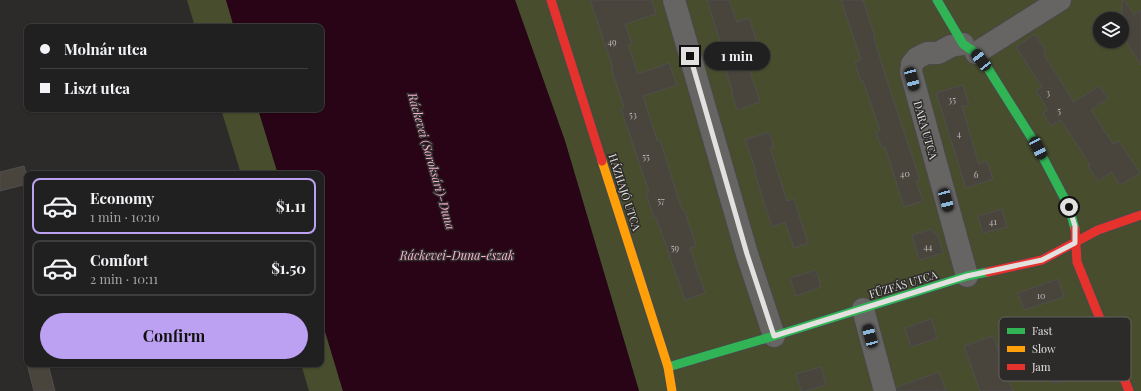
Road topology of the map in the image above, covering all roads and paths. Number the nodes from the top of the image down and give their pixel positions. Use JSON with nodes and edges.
{"nodes":[{"id":1,"x":552,"y":0,"type":"edge"},
{"id":2,"x":674,"y":0,"type":"edge"},
{"id":3,"x":937,"y":0,"type":"edge"},
{"id":4,"x":1060,"y":0,"type":"edge"},
{"id":5,"x":969,"y":48,"type":"junction"},
{"id":6,"x":1141,"y":215,"type":"edge"},
{"id":7,"x":1075,"y":243,"type":"junction"},
{"id":8,"x":967,"y":276,"type":"junction"},
{"id":9,"x":863,"y":309,"type":"junction"},
{"id":10,"x":1099,"y":317,"type":"edge"},
{"id":11,"x":774,"y":336,"type":"junction"},
{"id":12,"x":668,"y":368,"type":"junction"},
{"id":13,"x":1125,"y":381,"type":"edge"},
{"id":14,"x":672,"y":391,"type":"edge"},
{"id":15,"x":885,"y":391,"type":"edge"},
{"id":16,"x":1129,"y":391,"type":"edge"}],
"edges":[{"from":1,"to":12,"type":"street","name":"HÁZHAJÓ UTCA"},
{"from":2,"to":11,"type":"street"},
{"from":3,"to":5,"type":"street"},
{"from":4,"to":5,"type":"street","name":"DARA UTCA"},
{"from":5,"to":7,"type":"street"},
{"from":5,"to":8,"type":"street","name":"DARA UTCA"},
{"from":6,"to":7,"type":"street","name":"FŰZFÁS UTCA"},
{"from":7,"to":8,"type":"street","name":"FŰZFÁS UTCA"},
{"from":7,"to":10,"type":"street"},
{"from":8,"to":9,"type":"street","name":"FŰZFÁS UTCA"},
{"from":9,"to":11,"type":"street","name":"FŰZFÁS UTCA"},
{"from":9,"to":15,"type":"street"},
{"from":11,"to":12,"type":"street","name":"FŰZFÁS UTCA"},
{"from":12,"to":14,"type":"street","name":"HÁZHAJÓ UTCA"},
{"from":13,"to":16,"type":"street"}]}
